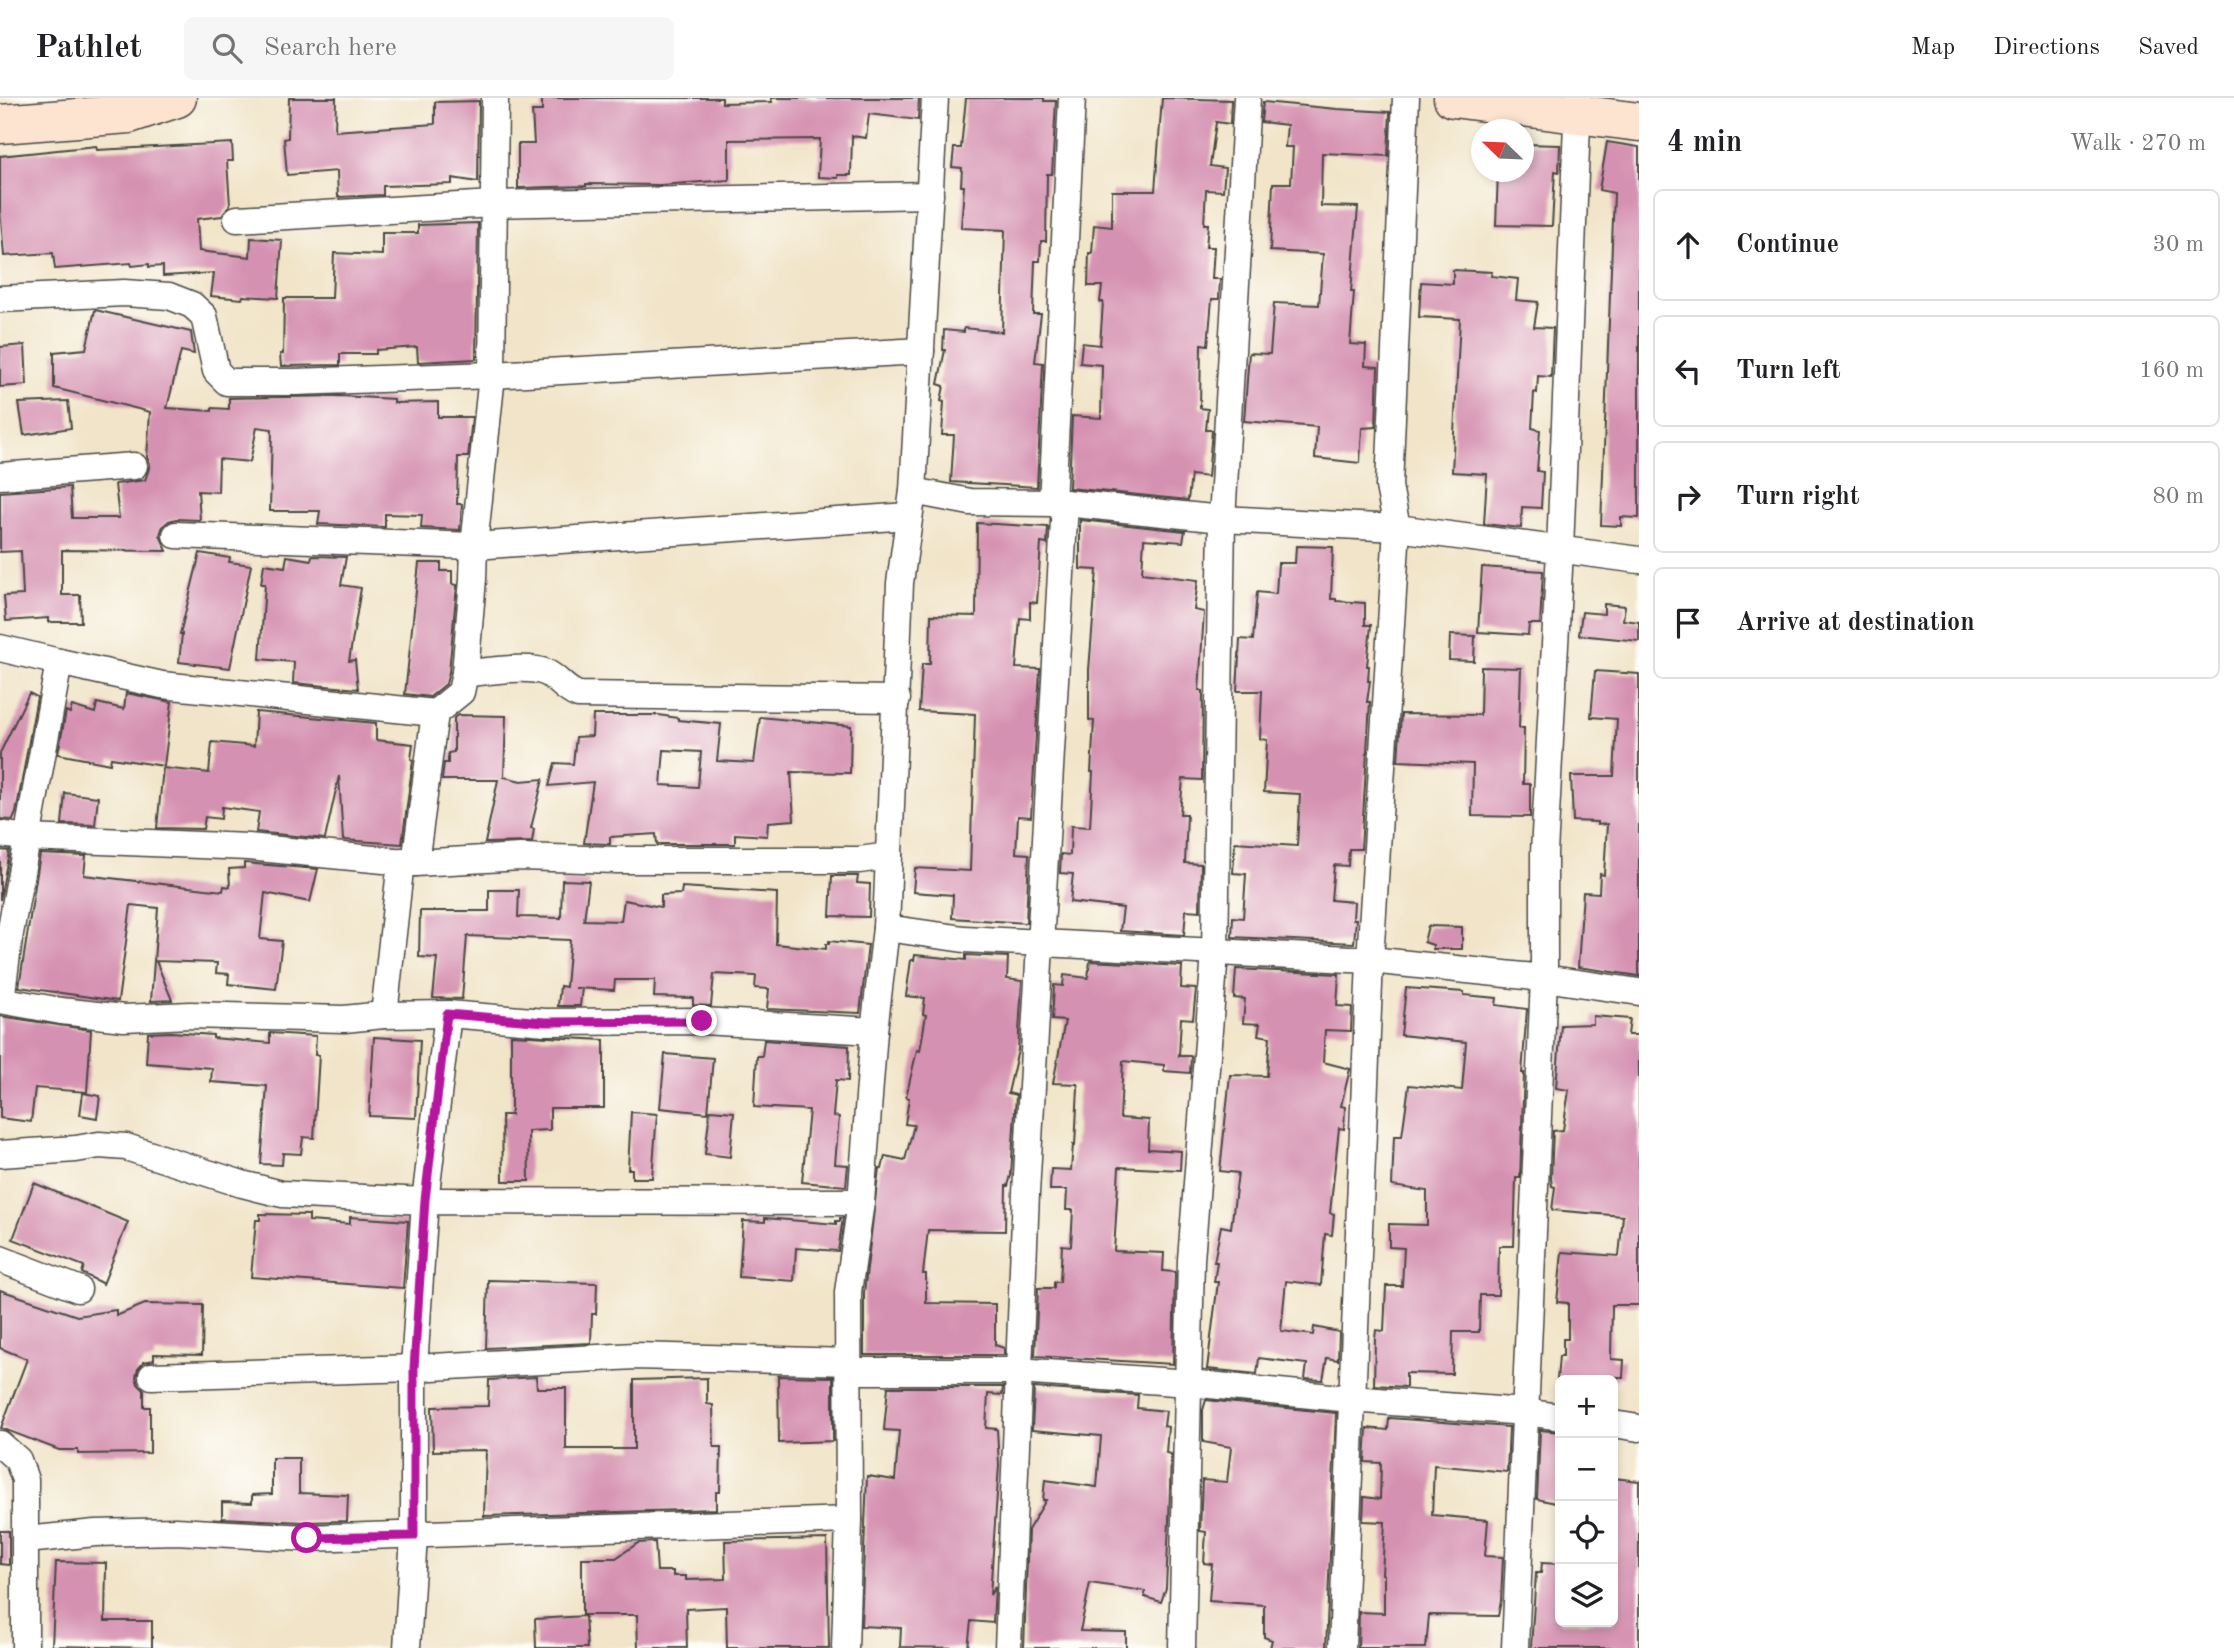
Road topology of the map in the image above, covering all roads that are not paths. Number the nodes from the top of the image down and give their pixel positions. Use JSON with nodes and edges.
{"nodes":[{"id":1,"x":177,"y":98,"type":"edge"},
{"id":2,"x":495,"y":98,"type":"edge"},
{"id":3,"x":935,"y":98,"type":"edge"},
{"id":4,"x":1072,"y":98,"type":"edge"},
{"id":5,"x":1247,"y":98,"type":"edge"},
{"id":6,"x":1406,"y":98,"type":"edge"},
{"id":7,"x":1453,"y":98,"type":"edge"},
{"id":8,"x":1578,"y":107,"type":"edge"},
{"id":9,"x":1639,"y":122,"type":"edge"},
{"id":10,"x":0,"y":124,"type":"edge"},
{"id":11,"x":929,"y":195,"type":"junction"},
{"id":12,"x":493,"y":204,"type":"junction"},
{"id":13,"x":237,"y":219,"type":"dead end"},
{"id":14,"x":0,"y":299,"type":"edge"},
{"id":15,"x":921,"y":351,"type":"junction"},
{"id":16,"x":492,"y":375,"type":"junction"},
{"id":17,"x":134,"y":466,"type":"dead end"},
{"id":18,"x":0,"y":476,"type":"edge"},
{"id":19,"x":1059,"y":503,"type":"junction"},
{"id":20,"x":911,"y":504,"type":"junction"},
{"id":21,"x":1223,"y":519,"type":"junction"},
{"id":22,"x":1397,"y":528,"type":"junction"},
{"id":23,"x":176,"y":535,"type":"dead end"},
{"id":24,"x":474,"y":546,"type":"junction"},
{"id":25,"x":1560,"y":550,"type":"junction"},
{"id":26,"x":1639,"y":560,"type":"edge"},
{"id":27,"x":0,"y":648,"type":"edge"},
{"id":28,"x":59,"y":662,"type":"junction"},
{"id":29,"x":466,"y":673,"type":"junction"},
{"id":30,"x":897,"y":699,"type":"junction"},
{"id":31,"x":435,"y":713,"type":"junction"},
{"id":32,"x":0,"y":834,"type":"edge"},
{"id":33,"x":27,"y":838,"type":"junction"},
{"id":34,"x":889,"y":856,"type":"junction"},
{"id":35,"x":408,"y":862,"type":"junction"},
{"id":36,"x":886,"y":928,"type":"junction"},
{"id":37,"x":1042,"y":943,"type":"junction"},
{"id":38,"x":1215,"y":953,"type":"junction"},
{"id":39,"x":1370,"y":960,"type":"junction"},
{"id":40,"x":1544,"y":978,"type":"junction"},
{"id":41,"x":1639,"y":992,"type":"edge"},
{"id":42,"x":0,"y":1000,"type":"edge"},
{"id":43,"x":447,"y":1014,"type":"junction"},
{"id":44,"x":384,"y":1015,"type":"junction"},
{"id":45,"x":874,"y":1031,"type":"junction"},
{"id":46,"x":0,"y":1154,"type":"edge"},
{"id":47,"x":425,"y":1200,"type":"junction"},
{"id":48,"x":861,"y":1202,"type":"junction"},
{"id":49,"x":0,"y":1259,"type":"edge"},
{"id":50,"x":78,"y":1289,"type":"dead end"},
{"id":51,"x":849,"y":1366,"type":"junction"},
{"id":52,"x":414,"y":1368,"type":"junction"},
{"id":53,"x":1018,"y":1371,"type":"junction"},
{"id":54,"x":152,"y":1376,"type":"dead end"},
{"id":55,"x":1189,"y":1382,"type":"junction"},
{"id":56,"x":1351,"y":1399,"type":"junction"},
{"id":57,"x":1525,"y":1412,"type":"junction"},
{"id":58,"x":1555,"y":1416,"type":"edge"},
{"id":59,"x":1618,"y":1425,"type":"edge"},
{"id":60,"x":1639,"y":1428,"type":"edge"},
{"id":61,"x":0,"y":1444,"type":"edge"},
{"id":62,"x":849,"y":1520,"type":"junction"},
{"id":63,"x":414,"y":1536,"type":"junction"},
{"id":64,"x":26,"y":1540,"type":"junction"},
{"id":65,"x":25,"y":1648,"type":"edge"},
{"id":66,"x":407,"y":1648,"type":"edge"},
{"id":67,"x":845,"y":1648,"type":"edge"},
{"id":68,"x":1009,"y":1648,"type":"edge"},
{"id":69,"x":1182,"y":1648,"type":"edge"},
{"id":70,"x":1342,"y":1648,"type":"edge"},
{"id":71,"x":1515,"y":1648,"type":"edge"}],
"edges":[{"from":1,"to":10,"type":"street"},
{"from":2,"to":12,"type":"street"},
{"from":3,"to":11,"type":"street"},
{"from":4,"to":19,"type":"street"},
{"from":5,"to":21,"type":"street"},
{"from":6,"to":22,"type":"street"},
{"from":7,"to":8,"type":"street"},
{"from":8,"to":9,"type":"street"},
{"from":8,"to":25,"type":"street"},
{"from":11,"to":12,"type":"street"},
{"from":11,"to":15,"type":"street"},
{"from":12,"to":13,"type":"street"},
{"from":12,"to":16,"type":"street"},
{"from":14,"to":16,"type":"street"},
{"from":15,"to":16,"type":"street"},
{"from":15,"to":20,"type":"street"},
{"from":16,"to":24,"type":"street"},
{"from":17,"to":18,"type":"street"},
{"from":19,"to":20,"type":"street"},
{"from":19,"to":21,"type":"street"},
{"from":19,"to":37,"type":"street"},
{"from":20,"to":24,"type":"street"},
{"from":20,"to":30,"type":"street"},
{"from":21,"to":22,"type":"street"},
{"from":21,"to":38,"type":"street"},
{"from":22,"to":25,"type":"street"},
{"from":22,"to":39,"type":"street"},
{"from":23,"to":24,"type":"street"},
{"from":24,"to":29,"type":"street"},
{"from":25,"to":26,"type":"street"},
{"from":25,"to":40,"type":"street"},
{"from":27,"to":28,"type":"street"},
{"from":28,"to":31,"type":"street"},
{"from":28,"to":33,"type":"street"},
{"from":29,"to":30,"type":"street"},
{"from":29,"to":31,"type":"street"},
{"from":30,"to":34,"type":"street"},
{"from":31,"to":35,"type":"street"},
{"from":32,"to":33,"type":"street"},
{"from":33,"to":35,"type":"street"},
{"from":33,"to":42,"type":"street"},
{"from":34,"to":35,"type":"street"},
{"from":34,"to":36,"type":"street"},
{"from":35,"to":44,"type":"street"},
{"from":36,"to":37,"type":"street"},
{"from":36,"to":45,"type":"street"},
{"from":37,"to":38,"type":"street"},
{"from":37,"to":53,"type":"street"},
{"from":38,"to":39,"type":"street"},
{"from":38,"to":55,"type":"street"},
{"from":39,"to":40,"type":"street"},
{"from":39,"to":56,"type":"street"},
{"from":40,"to":41,"type":"street"},
{"from":40,"to":57,"type":"street"},
{"from":42,"to":44,"type":"street"},
{"from":43,"to":44,"type":"street"},
{"from":43,"to":45,"type":"street"},
{"from":43,"to":47,"type":"street"},
{"from":45,"to":48,"type":"street"},
{"from":46,"to":47,"type":"street"},
{"from":47,"to":48,"type":"street"},
{"from":47,"to":52,"type":"street"},
{"from":48,"to":51,"type":"street"},
{"from":49,"to":50,"type":"street"},
{"from":51,"to":52,"type":"street"},
{"from":51,"to":53,"type":"street"},
{"from":51,"to":62,"type":"street"},
{"from":52,"to":54,"type":"street"},
{"from":52,"to":63,"type":"street"},
{"from":53,"to":55,"type":"street"},
{"from":53,"to":68,"type":"street"},
{"from":55,"to":56,"type":"street"},
{"from":55,"to":69,"type":"street"},
{"from":56,"to":57,"type":"street"},
{"from":56,"to":70,"type":"street"},
{"from":57,"to":58,"type":"street"},
{"from":57,"to":71,"type":"street"},
{"from":59,"to":60,"type":"street"},
{"from":61,"to":64,"type":"street"},
{"from":62,"to":63,"type":"street"},
{"from":62,"to":67,"type":"street"},
{"from":63,"to":64,"type":"street"},
{"from":63,"to":66,"type":"street"},
{"from":64,"to":65,"type":"street"}]}
